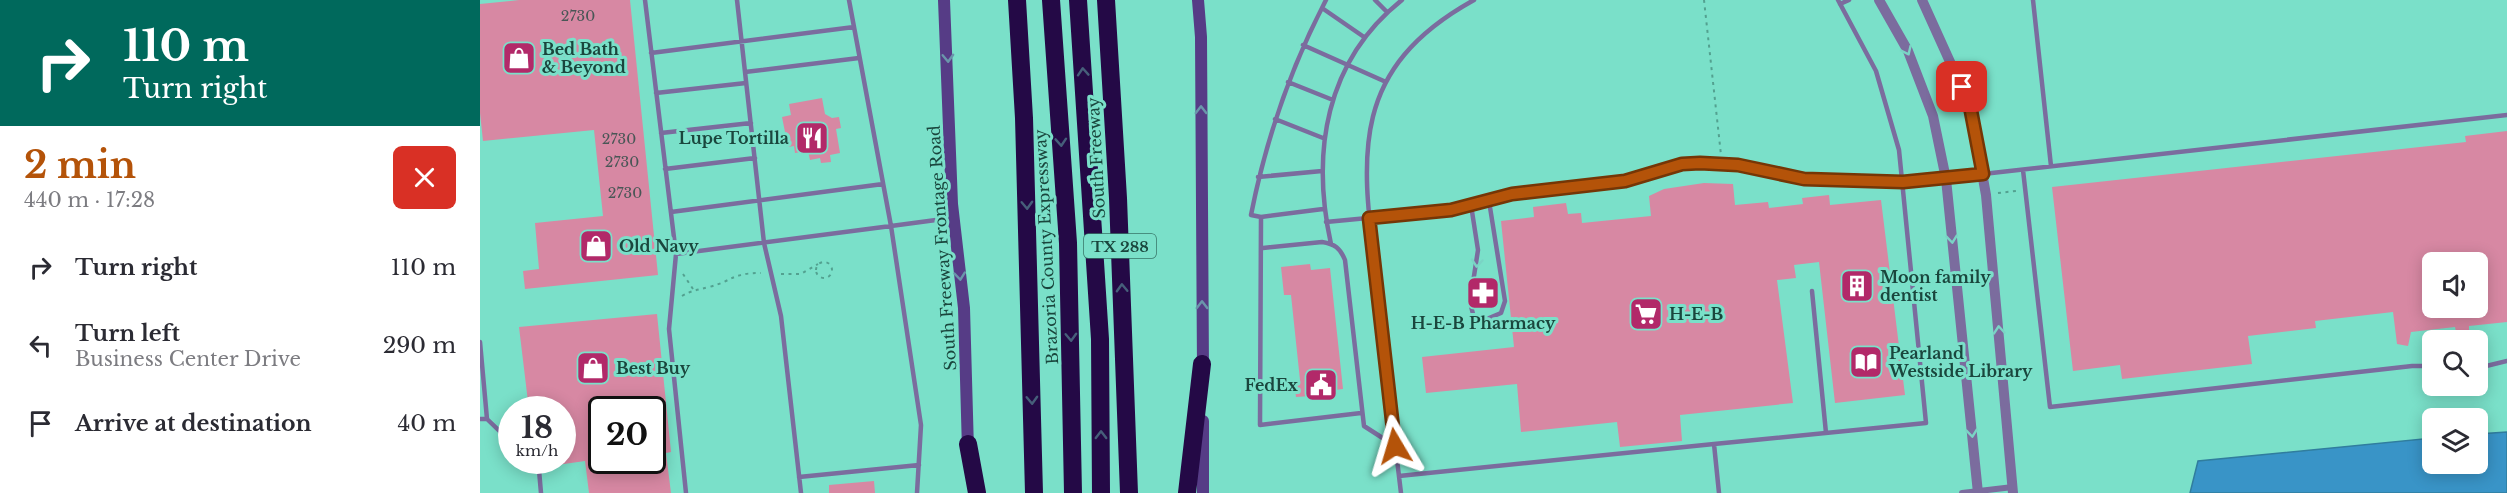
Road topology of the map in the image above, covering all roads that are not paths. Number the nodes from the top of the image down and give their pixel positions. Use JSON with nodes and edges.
{"nodes":[{"id":1,"x":645,"y":0,"type":"edge"},
{"id":2,"x":737,"y":0,"type":"edge"},
{"id":3,"x":849,"y":0,"type":"edge"},
{"id":4,"x":944,"y":0,"type":"edge"},
{"id":5,"x":1017,"y":0,"type":"edge"},
{"id":6,"x":1052,"y":0,"type":"edge"},
{"id":7,"x":1078,"y":0,"type":"edge"},
{"id":8,"x":1106,"y":0,"type":"edge"},
{"id":9,"x":1198,"y":0,"type":"edge"},
{"id":10,"x":1326,"y":0,"type":"edge"},
{"id":11,"x":1376,"y":0,"type":"edge"},
{"id":12,"x":1402,"y":0,"type":"edge"},
{"id":13,"x":1474,"y":0,"type":"edge"},
{"id":14,"x":1849,"y":0,"type":"edge"},
{"id":15,"x":1879,"y":0,"type":"edge"},
{"id":16,"x":1922,"y":0,"type":"edge"},
{"id":17,"x":2033,"y":0,"type":"edge"},
{"id":18,"x":1839,"y":2,"type":"edge"},
{"id":19,"x":1322,"y":8,"type":"junction"},
{"id":20,"x":1387,"y":12,"type":"junction"},
{"id":21,"x":854,"y":27,"type":"junction"},
{"id":22,"x":1364,"y":37,"type":"junction"},
{"id":23,"x":741,"y":40,"type":"junction"},
{"id":24,"x":1303,"y":45,"type":"junction"},
{"id":25,"x":651,"y":53,"type":"junction"},
{"id":26,"x":859,"y":58,"type":"junction"},
{"id":27,"x":1349,"y":66,"type":"junction"},
{"id":28,"x":745,"y":72,"type":"junction"},
{"id":29,"x":1288,"y":82,"type":"junction"},
{"id":30,"x":1386,"y":82,"type":"junction"},
{"id":31,"x":746,"y":83,"type":"junction"},
{"id":32,"x":656,"y":93,"type":"junction"},
{"id":33,"x":1333,"y":100,"type":"junction"},
{"id":34,"x":2507,"y":115,"type":"edge"},
{"id":35,"x":1275,"y":119,"type":"junction"},
{"id":36,"x":751,"y":123,"type":"junction"},
{"id":37,"x":661,"y":133,"type":"junction"},
{"id":38,"x":1323,"y":138,"type":"junction"},
{"id":39,"x":755,"y":158,"type":"junction"},
{"id":40,"x":2051,"y":166,"type":"junction"},
{"id":41,"x":665,"y":169,"type":"junction"},
{"id":42,"x":2023,"y":170,"type":"junction"},
{"id":43,"x":1322,"y":171,"type":"junction"},
{"id":44,"x":1983,"y":174,"type":"junction"},
{"id":45,"x":1258,"y":177,"type":"junction"},
{"id":46,"x":1946,"y":179,"type":"junction"},
{"id":47,"x":1903,"y":182,"type":"junction"},
{"id":48,"x":883,"y":184,"type":"junction"},
{"id":49,"x":759,"y":200,"type":"junction"},
{"id":50,"x":1489,"y":201,"type":"junction"},
{"id":51,"x":1471,"y":205,"type":"junction"},
{"id":52,"x":1323,"y":209,"type":"junction"},
{"id":53,"x":671,"y":212,"type":"junction"},
{"id":54,"x":954,"y":217,"type":"junction"},
{"id":55,"x":1261,"y":217,"type":"junction"},
{"id":56,"x":1369,"y":218,"type":"junction"},
{"id":57,"x":1326,"y":222,"type":"junction"},
{"id":58,"x":891,"y":226,"type":"junction"},
{"id":59,"x":764,"y":243,"type":"junction"},
{"id":60,"x":1331,"y":244,"type":"junction"},
{"id":61,"x":1263,"y":248,"type":"junction"},
{"id":62,"x":676,"y":254,"type":"junction"},
{"id":63,"x":1812,"y":291,"type":"dead end"},
{"id":64,"x":480,"y":342,"type":"edge"},
{"id":65,"x":2507,"y":361,"type":"edge"},
{"id":66,"x":1203,"y":364,"type":"junction"},
{"id":67,"x":2422,"y":366,"type":"edge"},
{"id":68,"x":2488,"y":366,"type":"edge"},
{"id":69,"x":1361,"y":413,"type":"junction"},
{"id":70,"x":480,"y":419,"type":"edge"},
{"id":71,"x":487,"y":419,"type":"junction"},
{"id":72,"x":498,"y":430,"type":"edge"},
{"id":73,"x":1826,"y":433,"type":"junction"},
{"id":74,"x":968,"y":444,"type":"junction"},
{"id":75,"x":1714,"y":444,"type":"junction"},
{"id":76,"x":1395,"y":446,"type":"junction"},
{"id":77,"x":919,"y":465,"type":"junction"},
{"id":78,"x":540,"y":474,"type":"edge"},
{"id":79,"x":1399,"y":476,"type":"junction"},
{"id":80,"x":799,"y":477,"type":"junction"},
{"id":81,"x":2013,"y":490,"type":"edge"},
{"id":82,"x":1978,"y":492,"type":"edge"},
{"id":83,"x":542,"y":493,"type":"edge"},
{"id":84,"x":686,"y":493,"type":"edge"},
{"id":85,"x":801,"y":493,"type":"edge"},
{"id":86,"x":917,"y":493,"type":"edge"},
{"id":87,"x":968,"y":493,"type":"edge"},
{"id":88,"x":977,"y":493,"type":"edge"},
{"id":89,"x":1034,"y":493,"type":"edge"},
{"id":90,"x":1073,"y":493,"type":"edge"},
{"id":91,"x":1101,"y":493,"type":"edge"},
{"id":92,"x":1129,"y":493,"type":"edge"},
{"id":93,"x":1187,"y":493,"type":"edge"},
{"id":94,"x":1203,"y":493,"type":"edge"},
{"id":95,"x":1401,"y":493,"type":"edge"},
{"id":96,"x":1719,"y":493,"type":"edge"},
{"id":97,"x":1962,"y":493,"type":"edge"}],
"edges":[{"from":1,"to":25,"type":"lane"},
{"from":2,"to":23,"type":"lane"},
{"from":3,"to":21,"type":"lane"},
{"from":4,"to":54,"type":"main road","name":"South Freeway Frontage Road","one_way":true},
{"from":5,"to":89,"type":"highway","one_way":true},
{"from":6,"to":90,"type":"highway","name":"Brazoria County Expressway","one_way":true},
{"from":91,"to":7,"type":"highway","one_way":true},
{"from":92,"to":8,"type":"highway","name":"South Freeway","number":"TX 288","one_way":true},
{"from":66,"to":9,"type":"main road","one_way":true},
{"from":10,"to":19,"type":"lane"},
{"from":11,"to":20,"type":"lane"},
{"from":12,"to":20,"type":"lane"},
{"from":13,"to":30,"type":"lane"},
{"from":14,"to":18,"type":"lane"},
{"from":15,"to":46,"type":"street","one_way":true},
{"from":16,"to":44,"type":"street"},
{"from":17,"to":40,"type":"lane"},
{"from":18,"to":47,"type":"lane"},
{"from":19,"to":22,"type":"lane"},
{"from":19,"to":24,"type":"lane"},
{"from":20,"to":22,"type":"lane"},
{"from":21,"to":23,"type":"lane"},
{"from":21,"to":26,"type":"lane"},
{"from":22,"to":27,"type":"lane"},
{"from":23,"to":25,"type":"lane"},
{"from":23,"to":28,"type":"lane"},
{"from":24,"to":27,"type":"lane"},
{"from":24,"to":29,"type":"lane"},
{"from":25,"to":32,"type":"lane"},
{"from":26,"to":28,"type":"lane"},
{"from":26,"to":48,"type":"lane"},
{"from":27,"to":30,"type":"lane"},
{"from":27,"to":33,"type":"lane"},
{"from":28,"to":31,"type":"lane"},
{"from":29,"to":33,"type":"lane"},
{"from":29,"to":35,"type":"lane"},
{"from":30,"to":56,"type":"lane"},
{"from":31,"to":32,"type":"lane"},
{"from":31,"to":36,"type":"lane"},
{"from":32,"to":37,"type":"lane"},
{"from":33,"to":38,"type":"lane"},
{"from":34,"to":40,"type":"lane"},
{"from":35,"to":38,"type":"lane"},
{"from":35,"to":45,"type":"lane"},
{"from":36,"to":37,"type":"lane"},
{"from":36,"to":39,"type":"lane"},
{"from":37,"to":41,"type":"lane"},
{"from":38,"to":43,"type":"lane"},
{"from":39,"to":41,"type":"lane"},
{"from":39,"to":49,"type":"lane"},
{"from":40,"to":42,"type":"lane"},
{"from":41,"to":53,"type":"lane"},
{"from":42,"to":44,"type":"lane"},
{"from":42,"to":67,"type":"lane"},
{"from":43,"to":45,"type":"lane"},
{"from":43,"to":52,"type":"lane"},
{"from":44,"to":46,"type":"street"},
{"from":81,"to":44,"type":"street","one_way":true},
{"from":45,"to":55,"type":"lane"},
{"from":46,"to":47,"type":"lane"},
{"from":46,"to":82,"type":"street","one_way":true},
{"from":47,"to":50,"type":"lane"},
{"from":47,"to":73,"type":"lane"},
{"from":48,"to":49,"type":"lane"},
{"from":48,"to":58,"type":"lane"},
{"from":49,"to":53,"type":"lane"},
{"from":49,"to":59,"type":"lane"},
{"from":50,"to":51,"type":"lane"},
{"from":51,"to":50,"type":"lane","one_way":true},
{"from":51,"to":56,"type":"lane"},
{"from":52,"to":55,"type":"lane"},
{"from":52,"to":57,"type":"lane"},
{"from":53,"to":62,"type":"lane"},
{"from":54,"to":58,"type":"lane"},
{"from":54,"to":74,"type":"main road","name":"South Freeway Frontage Road","one_way":true},
{"from":55,"to":61,"type":"lane"},
{"from":56,"to":57,"type":"lane"},
{"from":56,"to":76,"type":"lane"},
{"from":57,"to":60,"type":"lane"},
{"from":58,"to":59,"type":"lane"},
{"from":58,"to":77,"type":"lane"},
{"from":59,"to":62,"type":"lane"},
{"from":59,"to":80,"type":"lane"},
{"from":60,"to":61,"type":"lane"},
{"from":60,"to":69,"type":"lane"},
{"from":61,"to":69,"type":"lane"},
{"from":62,"to":84,"type":"lane"},
{"from":63,"to":73,"type":"lane"},
{"from":64,"to":71,"type":"lane"},
{"from":65,"to":68,"type":"lane"},
{"from":66,"to":93,"type":"highway"},
{"from":66,"to":94,"type":"main road"},
{"from":69,"to":76,"type":"lane"},
{"from":70,"to":71,"type":"lane"},
{"from":71,"to":72,"type":"lane"},
{"from":73,"to":75,"type":"lane"},
{"from":74,"to":87,"type":"main road","name":"South Freeway Frontage Road"},
{"from":74,"to":88,"type":"highway"},
{"from":75,"to":79,"type":"lane"},
{"from":75,"to":96,"type":"lane"},
{"from":76,"to":79,"type":"lane"},
{"from":77,"to":80,"type":"lane"},
{"from":77,"to":86,"type":"lane"},
{"from":78,"to":83,"type":"lane"},
{"from":79,"to":95,"type":"lane"},
{"from":80,"to":85,"type":"lane"},
{"from":81,"to":82,"type":"street"},
{"from":82,"to":97,"type":"street"}]}
